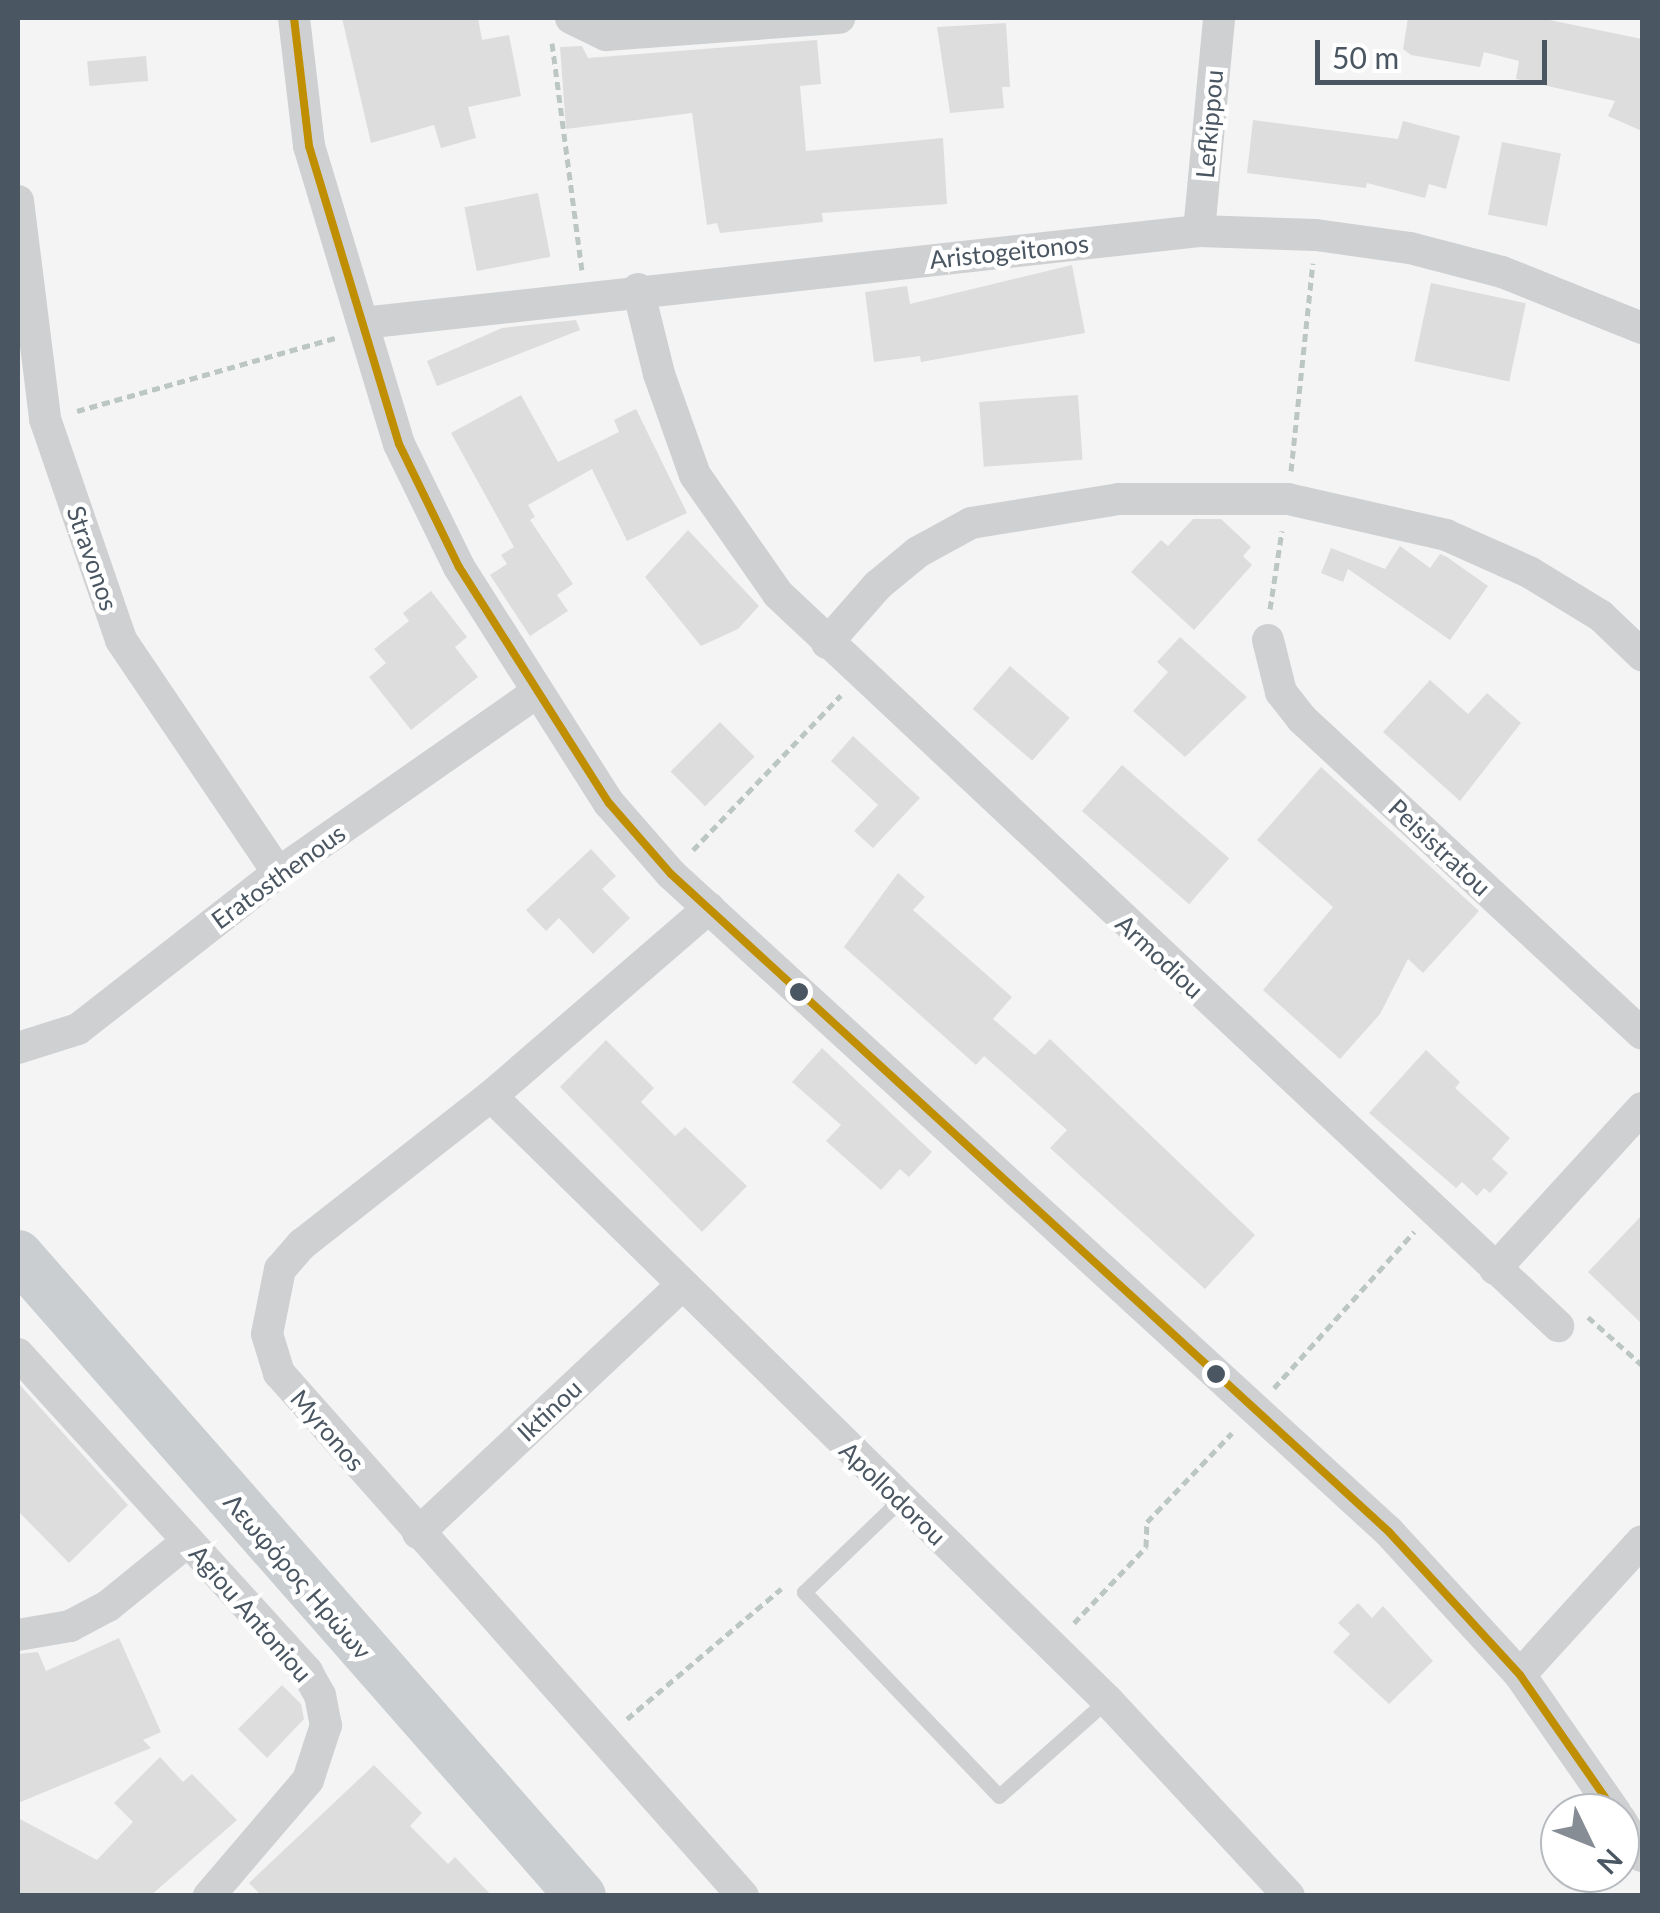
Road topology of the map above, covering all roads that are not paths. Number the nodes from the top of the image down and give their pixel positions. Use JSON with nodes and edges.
{"nodes":[{"id":1,"x":294,"y":18,"type":"edge"},
{"id":2,"x":839,"y":18,"type":"edge"},
{"id":3,"x":1219,"y":18,"type":"edge"},
{"id":4,"x":564,"y":25,"type":"edge"},
{"id":5,"x":18,"y":201,"type":"edge"},
{"id":6,"x":1199,"y":231,"type":"junction"},
{"id":7,"x":638,"y":290,"type":"junction"},
{"id":8,"x":363,"y":323,"type":"junction"},
{"id":9,"x":1642,"y":328,"type":"edge"},
{"id":10,"x":1268,"y":640,"type":"road end"},
{"id":11,"x":826,"y":643,"type":"junction"},
{"id":12,"x":1642,"y":656,"type":"edge"},
{"id":13,"x":535,"y":694,"type":"junction"},
{"id":14,"x":278,"y":873,"type":"junction"},
{"id":15,"x":709,"y":908,"type":"junction"},
{"id":16,"x":1642,"y":1034,"type":"edge"},
{"id":17,"x":18,"y":1048,"type":"edge"},
{"id":18,"x":491,"y":1096,"type":"junction"},
{"id":19,"x":1642,"y":1108,"type":"edge"},
{"id":20,"x":18,"y":1255,"type":"edge"},
{"id":21,"x":1495,"y":1269,"type":"junction"},
{"id":22,"x":681,"y":1286,"type":"junction"},
{"id":23,"x":1558,"y":1326,"type":"road end"},
{"id":24,"x":18,"y":1354,"type":"edge"},
{"id":25,"x":900,"y":1500,"type":"junction"},
{"id":26,"x":418,"y":1533,"type":"junction"},
{"id":27,"x":188,"y":1541,"type":"junction"},
{"id":28,"x":1642,"y":1541,"type":"edge"},
{"id":29,"x":18,"y":1636,"type":"edge"},
{"id":30,"x":1520,"y":1674,"type":"junction"},
{"id":31,"x":1106,"y":1700,"type":"junction"},
{"id":32,"x":1602,"y":1793,"type":"edge"},
{"id":33,"x":209,"y":1896,"type":"edge"},
{"id":34,"x":581,"y":1896,"type":"edge"},
{"id":35,"x":744,"y":1896,"type":"edge"},
{"id":36,"x":1289,"y":1896,"type":"edge"}],
"edges":[{"from":1,"to":8,"type":"street"},
{"from":2,"to":4,"type":"street"},
{"from":3,"to":6,"type":"street","name":"Lefkippou"},
{"from":5,"to":14,"type":"street","name":"Stravonos"},
{"from":6,"to":7,"type":"street","name":"Aristogeitonos"},
{"from":6,"to":9,"type":"street","name":"Aristogeitonos"},
{"from":7,"to":8,"type":"street","name":"Aristogeitonos"},
{"from":7,"to":11,"type":"street","name":"Armodiou"},
{"from":8,"to":13,"type":"street"},
{"from":10,"to":16,"type":"street","name":"Peisistratou"},
{"from":11,"to":12,"type":"street"},
{"from":11,"to":21,"type":"street","name":"Armodiou"},
{"from":13,"to":14,"type":"street","name":"Eratosthenous"},
{"from":13,"to":15,"type":"street"},
{"from":14,"to":17,"type":"street","name":"Eratosthenous"},
{"from":15,"to":18,"type":"street","name":"Myronos"},
{"from":15,"to":30,"type":"street"},
{"from":18,"to":22,"type":"street","name":"Apollodorou"},
{"from":18,"to":26,"type":"street","name":"Myronos"},
{"from":19,"to":21,"type":"street"},
{"from":20,"to":34,"type":"main road","name":"Λεωφόρος Ηρώων"},
{"from":21,"to":23,"type":"street","name":"Armodiou"},
{"from":22,"to":25,"type":"street","name":"Apollodorou"},
{"from":22,"to":26,"type":"street","name":"Iktinou"},
{"from":24,"to":27,"type":"street","name":"Agiou Antoniou"},
{"from":25,"to":31,"type":"street","name":"Apollodorou"},
{"from":25,"to":31,"type":"lane"},
{"from":26,"to":35,"type":"street","name":"Myronos"},
{"from":27,"to":29,"type":"street"},
{"from":27,"to":33,"type":"street","name":"Agiou Antoniou"},
{"from":28,"to":30,"type":"street"},
{"from":30,"to":32,"type":"street"},
{"from":31,"to":36,"type":"street","name":"Apollodorou"}]}
